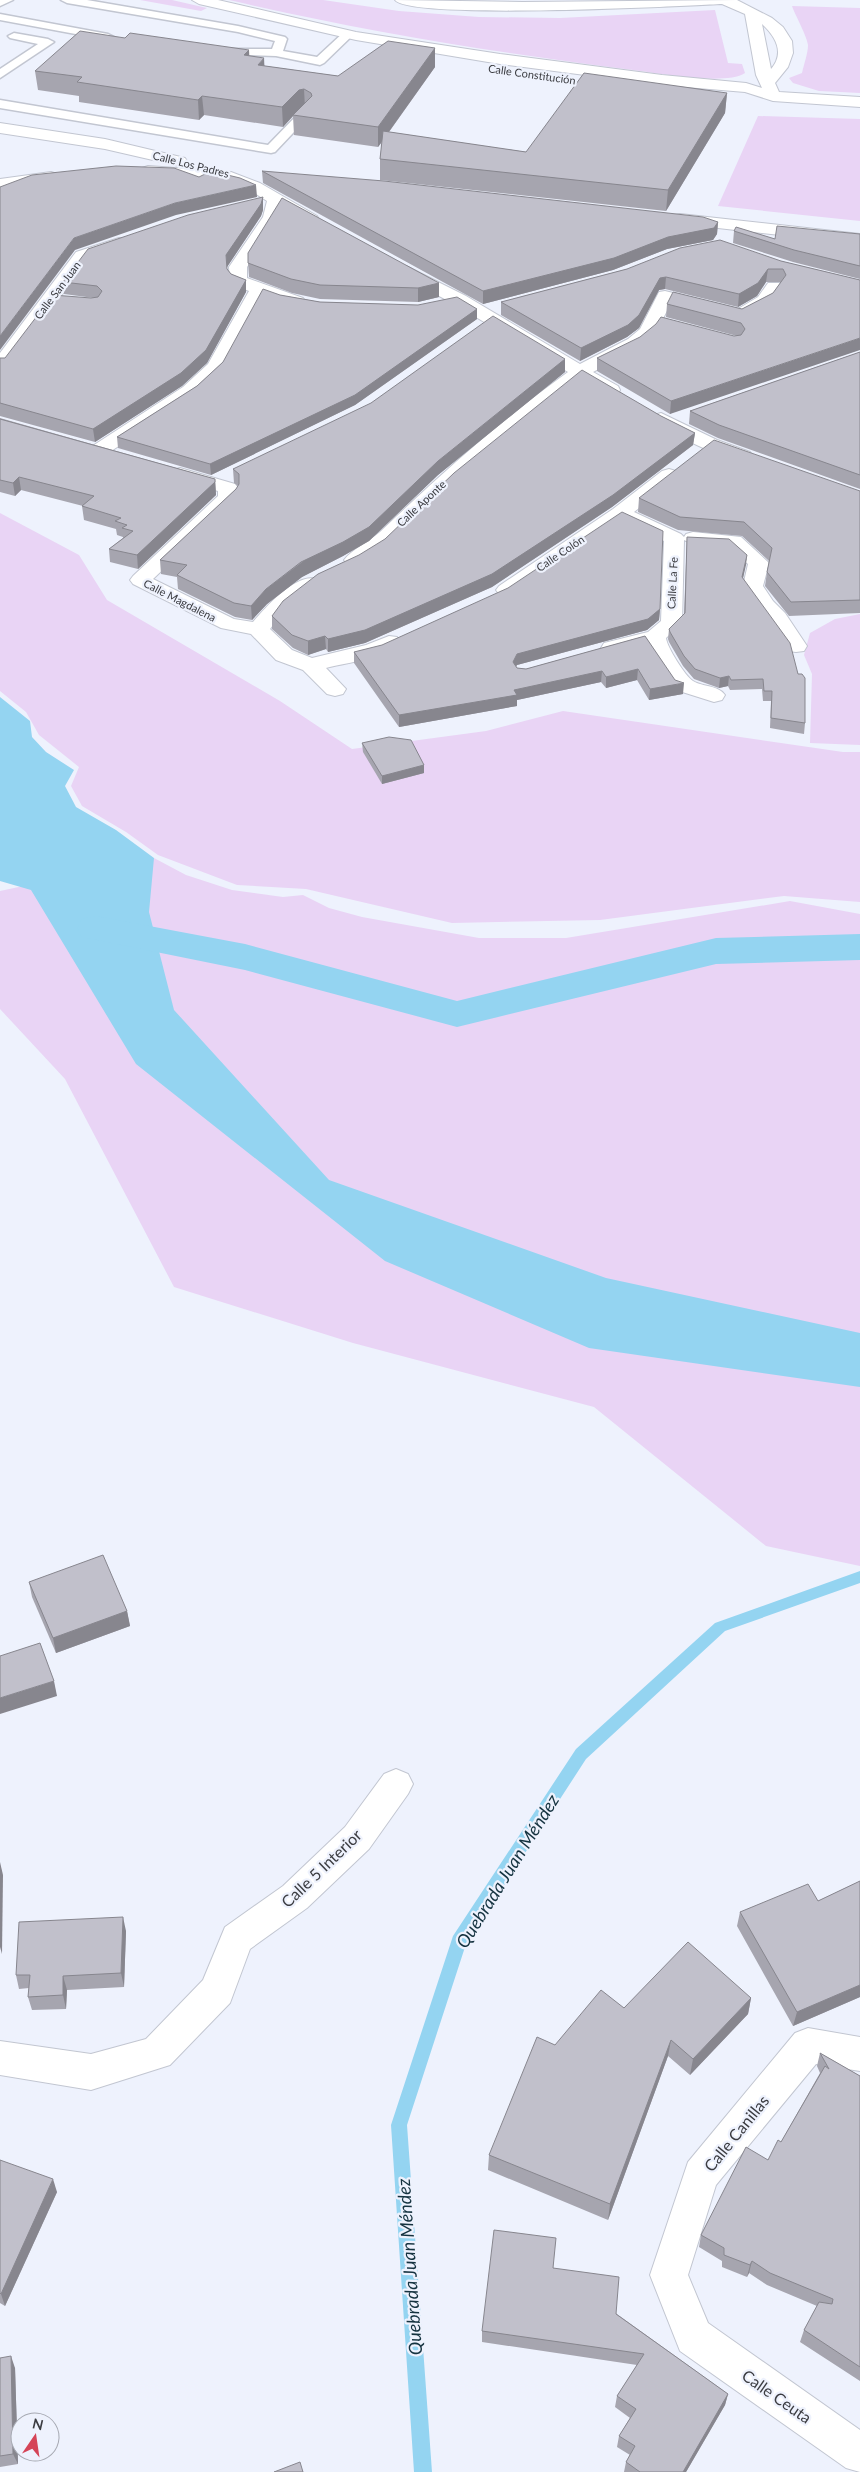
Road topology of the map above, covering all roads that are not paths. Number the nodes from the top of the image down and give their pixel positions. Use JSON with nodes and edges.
{"nodes":[{"id":1,"x":8,"y":0,"type":"edge"},
{"id":2,"x":67,"y":0,"type":"edge"},
{"id":3,"x":199,"y":0,"type":"edge"},
{"id":4,"x":402,"y":0,"type":"edge"},
{"id":5,"x":724,"y":0,"type":"edge"},
{"id":6,"x":0,"y":3,"type":"edge"},
{"id":7,"x":752,"y":12,"type":"junction"},
{"id":8,"x":0,"y":17,"type":"edge"},
{"id":9,"x":40,"y":24,"type":"junction"},
{"id":10,"x":352,"y":35,"type":"junction"},
{"id":11,"x":14,"y":36,"type":"junction"},
{"id":12,"x":117,"y":38,"type":"edge"},
{"id":13,"x":0,"y":42,"type":"edge"},
{"id":14,"x":203,"y":50,"type":"edge"},
{"id":15,"x":276,"y":53,"type":"junction"},
{"id":16,"x":1,"y":73,"type":"edge"},
{"id":17,"x":770,"y":89,"type":"junction"},
{"id":18,"x":860,"y":102,"type":"edge"},
{"id":19,"x":0,"y":104,"type":"edge"},
{"id":20,"x":305,"y":114,"type":"edge"},
{"id":21,"x":0,"y":128,"type":"edge"},
{"id":22,"x":148,"y":153,"type":"junction"},
{"id":23,"x":65,"y":175,"type":"edge"},
{"id":24,"x":225,"y":175,"type":"junction"},
{"id":25,"x":271,"y":176,"type":"edge"},
{"id":26,"x":0,"y":184,"type":"edge"},
{"id":27,"x":276,"y":200,"type":"junction"},
{"id":28,"x":250,"y":206,"type":"edge"},
{"id":29,"x":665,"y":218,"type":"edge"},
{"id":30,"x":735,"y":224,"type":"junction"},
{"id":31,"x":326,"y":228,"type":"edge"},
{"id":32,"x":134,"y":237,"type":"edge"},
{"id":33,"x":725,"y":239,"type":"dead end"},
{"id":34,"x":860,"y":239,"type":"edge"},
{"id":35,"x":393,"y":264,"type":"edge"},
{"id":36,"x":774,"y":287,"type":"edge"},
{"id":37,"x":258,"y":290,"type":"junction"},
{"id":38,"x":460,"y":300,"type":"junction"},
{"id":39,"x":312,"y":304,"type":"edge"},
{"id":40,"x":435,"y":305,"type":"edge"},
{"id":41,"x":654,"y":322,"type":"junction"},
{"id":42,"x":673,"y":324,"type":"edge"},
{"id":43,"x":0,"y":365,"type":"edge"},
{"id":44,"x":582,"y":372,"type":"junction"},
{"id":45,"x":625,"y":398,"type":"edge"},
{"id":46,"x":642,"y":408,"type":"edge"},
{"id":47,"x":696,"y":414,"type":"edge"},
{"id":48,"x":668,"y":423,"type":"junction"},
{"id":49,"x":697,"y":454,"type":"junction"},
{"id":50,"x":125,"y":458,"type":"edge"},
{"id":51,"x":756,"y":460,"type":"edge"},
{"id":52,"x":160,"y":468,"type":"edge"},
{"id":53,"x":240,"y":470,"type":"edge"},
{"id":54,"x":214,"y":483,"type":"junction"},
{"id":55,"x":620,"y":512,"type":"junction"},
{"id":56,"x":674,"y":538,"type":"junction"},
{"id":57,"x":491,"y":597,"type":"edge"},
{"id":58,"x":258,"y":629,"type":"junction"},
{"id":59,"x":409,"y":633,"type":"edge"},
{"id":60,"x":655,"y":636,"type":"junction"},
{"id":61,"x":796,"y":646,"type":"dead end"},
{"id":62,"x":593,"y":653,"type":"edge"},
{"id":63,"x":311,"y":665,"type":"junction"},
{"id":64,"x":335,"y":690,"type":"dead end"},
{"id":65,"x":714,"y":695,"type":"dead end"},
{"id":66,"x":396,"y":1784,"type":"dead end"},
{"id":67,"x":860,"y":2054,"type":"edge"},
{"id":68,"x":0,"y":2058,"type":"edge"},
{"id":69,"x":694,"y":2337,"type":"joint"},
{"id":70,"x":860,"y":2454,"type":"edge"}],
"edges":[{"from":1,"to":6,"type":"lane"},
{"from":2,"to":15,"type":"lane"},
{"from":3,"to":10,"type":"street","name":"Calle Constitución"},
{"from":4,"to":5,"type":"street"},
{"from":5,"to":7,"type":"street"},
{"from":7,"to":17,"type":"street"},
{"from":7,"to":17,"type":"street"},
{"from":8,"to":9,"type":"lane"},
{"from":9,"to":11,"type":"lane"},
{"from":9,"to":12,"type":"lane"},
{"from":10,"to":15,"type":"lane"},
{"from":10,"to":17,"type":"street","name":"Calle Constitución"},
{"from":11,"to":13,"type":"lane"},
{"from":11,"to":16,"type":"lane"},
{"from":14,"to":15,"type":"lane"},
{"from":17,"to":18,"type":"street","name":"Calle Constitución"},
{"from":19,"to":20,"type":"lane"},
{"from":21,"to":22,"type":"street","name":"Calle Los Padres"},
{"from":22,"to":24,"type":"street","name":"Calle Los Padres"},
{"from":22,"to":24,"type":"street"},
{"from":23,"to":26,"type":"street"},
{"from":24,"to":25,"type":"street","name":"Calle Los Padres"},
{"from":24,"to":27,"type":"street"},
{"from":27,"to":28,"type":"street"},
{"from":27,"to":31,"type":"street"},
{"from":27,"to":37,"type":"street"},
{"from":29,"to":30,"type":"street"},
{"from":30,"to":33,"type":"street"},
{"from":30,"to":34,"type":"street"},
{"from":32,"to":43,"type":"street","name":"Calle San Juan"},
{"from":35,"to":38,"type":"street"},
{"from":36,"to":41,"type":"street","name":"Calle Aponte"},
{"from":37,"to":39,"type":"street"},
{"from":37,"to":50,"type":"street"},
{"from":38,"to":40,"type":"street"},
{"from":38,"to":44,"type":"street"},
{"from":41,"to":42,"type":"street"},
{"from":41,"to":44,"type":"street","name":"Calle Aponte"},
{"from":44,"to":45,"type":"street"},
{"from":44,"to":58,"type":"street","name":"Calle Aponte"},
{"from":46,"to":48,"type":"street"},
{"from":47,"to":48,"type":"street"},
{"from":48,"to":49,"type":"street"},
{"from":49,"to":51,"type":"street"},
{"from":49,"to":55,"type":"street","name":"Calle Colón"},
{"from":52,"to":54,"type":"street"},
{"from":53,"to":54,"type":"street"},
{"from":54,"to":58,"type":"street","name":"Calle Magdalena"},
{"from":55,"to":56,"type":"street","name":"Calle La Fe"},
{"from":55,"to":57,"type":"street","name":"Calle Colón"},
{"from":56,"to":60,"type":"street","name":"Calle La Fe"},
{"from":56,"to":61,"type":"street"},
{"from":58,"to":63,"type":"street"},
{"from":59,"to":63,"type":"street"},
{"from":60,"to":62,"type":"street"},
{"from":60,"to":65,"type":"street"},
{"from":63,"to":64,"type":"street"},
{"from":66,"to":68,"type":"street","name":"Calle 5 Interior"},
{"from":67,"to":69,"type":"street","name":"Calle Canillas"},
{"from":69,"to":70,"type":"street","name":"Calle Ceuta"}]}
